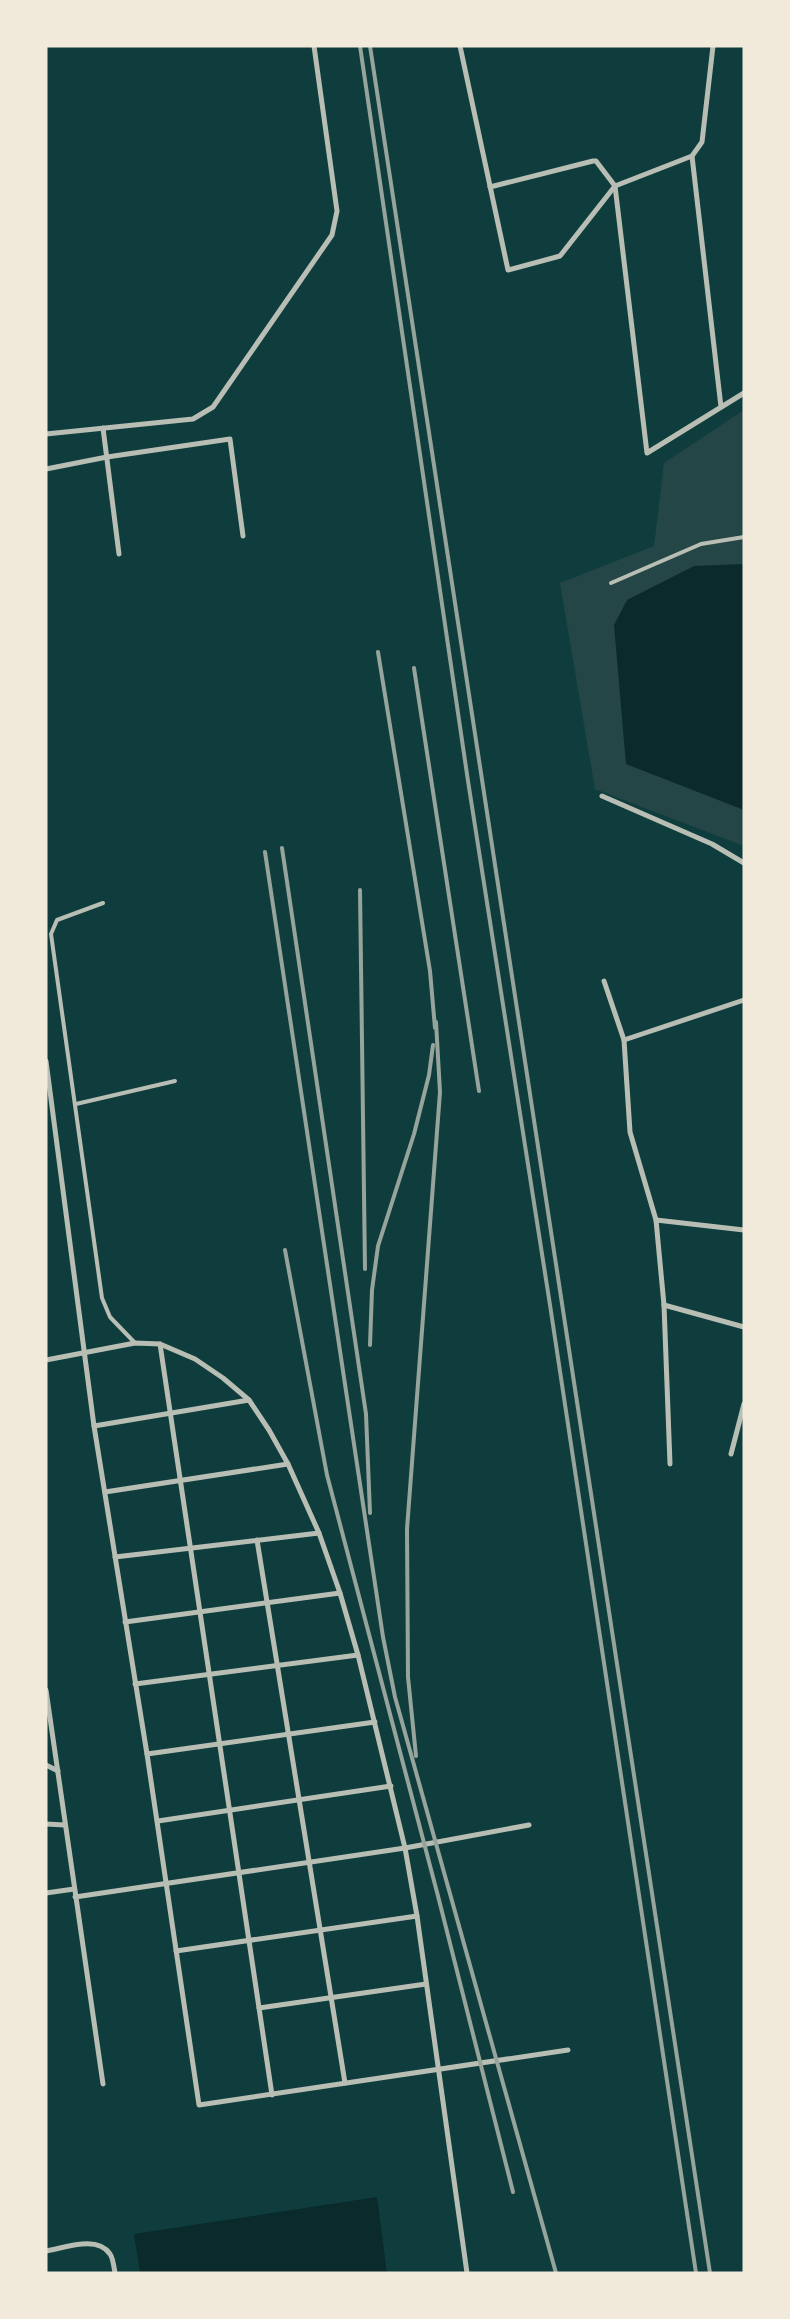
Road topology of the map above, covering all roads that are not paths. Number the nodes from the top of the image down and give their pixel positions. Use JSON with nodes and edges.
{"nodes":[{"id":1,"x":314,"y":46,"type":"edge"},
{"id":2,"x":460,"y":46,"type":"edge"},
{"id":3,"x":713,"y":46,"type":"edge"},
{"id":4,"x":692,"y":156,"type":"junction"},
{"id":5,"x":614,"y":186,"type":"junction"},
{"id":6,"x":490,"y":188,"type":"junction"},
{"id":7,"x":744,"y":393,"type":"edge"},
{"id":8,"x":721,"y":407,"type":"junction"},
{"id":9,"x":103,"y":428,"type":"junction"},
{"id":10,"x":46,"y":434,"type":"edge"},
{"id":11,"x":107,"y":457,"type":"junction"},
{"id":12,"x":46,"y":470,"type":"edge"},
{"id":13,"x":243,"y":536,"type":"dead end"},
{"id":14,"x":744,"y":537,"type":"edge"},
{"id":15,"x":119,"y":554,"type":"dead end"},
{"id":16,"x":611,"y":584,"type":"dead end"},
{"id":17,"x":602,"y":796,"type":"dead end"},
{"id":18,"x":744,"y":863,"type":"edge"},
{"id":19,"x":103,"y":903,"type":"dead end"},
{"id":20,"x":604,"y":981,"type":"dead end"},
{"id":21,"x":744,"y":1000,"type":"edge"},
{"id":22,"x":624,"y":1040,"type":"junction"},
{"id":23,"x":46,"y":1061,"type":"edge"},
{"id":24,"x":175,"y":1081,"type":"dead end"},
{"id":25,"x":76,"y":1104,"type":"junction"},
{"id":26,"x":656,"y":1220,"type":"junction"},
{"id":27,"x":744,"y":1230,"type":"edge"},
{"id":28,"x":664,"y":1305,"type":"junction"},
{"id":29,"x":744,"y":1327,"type":"edge"},
{"id":30,"x":135,"y":1343,"type":"junction"},
{"id":31,"x":160,"y":1344,"type":"junction"},
{"id":32,"x":85,"y":1352,"type":"junction"},
{"id":33,"x":46,"y":1360,"type":"edge"},
{"id":34,"x":249,"y":1400,"type":"junction"},
{"id":35,"x":744,"y":1404,"type":"edge"},
{"id":36,"x":170,"y":1414,"type":"junction"},
{"id":37,"x":94,"y":1426,"type":"junction"},
{"id":38,"x":730,"y":1454,"type":"dead end"},
{"id":39,"x":288,"y":1464,"type":"junction"},
{"id":40,"x":670,"y":1464,"type":"dead end"},
{"id":41,"x":180,"y":1481,"type":"junction"},
{"id":42,"x":105,"y":1492,"type":"junction"},
{"id":43,"x":319,"y":1533,"type":"junction"},
{"id":44,"x":257,"y":1540,"type":"junction"},
{"id":45,"x":191,"y":1548,"type":"junction"},
{"id":46,"x":115,"y":1557,"type":"junction"},
{"id":47,"x":340,"y":1593,"type":"junction"},
{"id":48,"x":268,"y":1603,"type":"junction"},
{"id":49,"x":201,"y":1613,"type":"junction"},
{"id":50,"x":125,"y":1622,"type":"junction"},
{"id":51,"x":358,"y":1655,"type":"junction"},
{"id":52,"x":277,"y":1665,"type":"junction"},
{"id":53,"x":210,"y":1674,"type":"junction"},
{"id":54,"x":135,"y":1684,"type":"junction"},
{"id":55,"x":46,"y":1690,"type":"edge"},
{"id":56,"x":375,"y":1722,"type":"junction"},
{"id":57,"x":288,"y":1733,"type":"junction"},
{"id":58,"x":220,"y":1743,"type":"junction"},
{"id":59,"x":147,"y":1754,"type":"junction"},
{"id":60,"x":46,"y":1765,"type":"edge"},
{"id":61,"x":58,"y":1771,"type":"junction"},
{"id":62,"x":391,"y":1786,"type":"junction"},
{"id":63,"x":300,"y":1800,"type":"junction"},
{"id":64,"x":230,"y":1810,"type":"junction"},
{"id":65,"x":158,"y":1821,"type":"junction"},
{"id":66,"x":46,"y":1824,"type":"edge"},
{"id":67,"x":65,"y":1825,"type":"junction"},
{"id":68,"x":529,"y":1825,"type":"dead end"},
{"id":69,"x":405,"y":1848,"type":"junction"},
{"id":70,"x":311,"y":1862,"type":"junction"},
{"id":71,"x":240,"y":1872,"type":"junction"},
{"id":72,"x":167,"y":1882,"type":"junction"},
{"id":73,"x":74,"y":1889,"type":"junction"},
{"id":74,"x":46,"y":1893,"type":"edge"},
{"id":75,"x":75,"y":1897,"type":"junction"},
{"id":76,"x":417,"y":1916,"type":"junction"},
{"id":77,"x":322,"y":1930,"type":"junction"},
{"id":78,"x":249,"y":1940,"type":"junction"},
{"id":79,"x":176,"y":1951,"type":"junction"},
{"id":80,"x":426,"y":1984,"type":"junction"},
{"id":81,"x":332,"y":1998,"type":"junction"},
{"id":82,"x":259,"y":2008,"type":"junction"},
{"id":83,"x":568,"y":2050,"type":"dead end"},
{"id":84,"x":438,"y":2071,"type":"junction"},
{"id":85,"x":103,"y":2084,"type":"dead end"},
{"id":86,"x":345,"y":2084,"type":"junction"},
{"id":87,"x":272,"y":2095,"type":"junction"},
{"id":88,"x":46,"y":2251,"type":"edge"},
{"id":89,"x":114,"y":2273,"type":"edge"},
{"id":90,"x":467,"y":2273,"type":"edge"}],
"edges":[{"from":1,"to":9,"type":"street"},
{"from":2,"to":6,"type":"street"},
{"from":3,"to":4,"type":"street"},
{"from":4,"to":5,"type":"street"},
{"from":4,"to":8,"type":"street"},
{"from":5,"to":6,"type":"street"},
{"from":5,"to":6,"type":"street"},
{"from":5,"to":8,"type":"street"},
{"from":7,"to":8,"type":"street"},
{"from":9,"to":10,"type":"street"},
{"from":9,"to":11,"type":"street"},
{"from":11,"to":12,"type":"street"},
{"from":11,"to":13,"type":"street"},
{"from":11,"to":15,"type":"street"},
{"from":14,"to":16,"type":"lane"},
{"from":17,"to":18,"type":"street"},
{"from":19,"to":25,"type":"lane"},
{"from":20,"to":22,"type":"street"},
{"from":21,"to":22,"type":"street"},
{"from":22,"to":26,"type":"street"},
{"from":23,"to":32,"type":"street"},
{"from":24,"to":25,"type":"lane"},
{"from":25,"to":30,"type":"lane"},
{"from":26,"to":27,"type":"street"},
{"from":26,"to":28,"type":"street"},
{"from":28,"to":29,"type":"street"},
{"from":28,"to":40,"type":"street"},
{"from":30,"to":31,"type":"street"},
{"from":30,"to":32,"type":"street"},
{"from":31,"to":34,"type":"street"},
{"from":31,"to":36,"type":"street"},
{"from":32,"to":33,"type":"street"},
{"from":32,"to":37,"type":"street"},
{"from":34,"to":36,"type":"street"},
{"from":34,"to":39,"type":"street"},
{"from":35,"to":38,"type":"street"},
{"from":36,"to":37,"type":"street"},
{"from":36,"to":41,"type":"street"},
{"from":37,"to":42,"type":"street"},
{"from":39,"to":41,"type":"street"},
{"from":39,"to":43,"type":"street"},
{"from":41,"to":42,"type":"street"},
{"from":41,"to":45,"type":"street"},
{"from":42,"to":46,"type":"street"},
{"from":43,"to":44,"type":"street"},
{"from":43,"to":47,"type":"street"},
{"from":44,"to":45,"type":"street"},
{"from":44,"to":48,"type":"street"},
{"from":45,"to":46,"type":"street"},
{"from":45,"to":49,"type":"street"},
{"from":46,"to":50,"type":"street"},
{"from":47,"to":48,"type":"street"},
{"from":47,"to":51,"type":"street"},
{"from":48,"to":49,"type":"street"},
{"from":48,"to":52,"type":"street"},
{"from":49,"to":50,"type":"street"},
{"from":49,"to":53,"type":"street"},
{"from":50,"to":54,"type":"street"},
{"from":51,"to":52,"type":"street"},
{"from":51,"to":56,"type":"street"},
{"from":52,"to":53,"type":"street"},
{"from":52,"to":57,"type":"street"},
{"from":53,"to":54,"type":"street"},
{"from":53,"to":58,"type":"street"},
{"from":54,"to":59,"type":"street"},
{"from":55,"to":61,"type":"street"},
{"from":56,"to":57,"type":"street"},
{"from":56,"to":62,"type":"street"},
{"from":57,"to":58,"type":"street"},
{"from":57,"to":63,"type":"street"},
{"from":58,"to":59,"type":"street"},
{"from":58,"to":64,"type":"street"},
{"from":59,"to":65,"type":"street"},
{"from":60,"to":61,"type":"street"},
{"from":61,"to":67,"type":"street"},
{"from":62,"to":63,"type":"street"},
{"from":62,"to":69,"type":"street"},
{"from":63,"to":64,"type":"street"},
{"from":63,"to":70,"type":"street"},
{"from":64,"to":65,"type":"street"},
{"from":64,"to":71,"type":"street"},
{"from":65,"to":72,"type":"street"},
{"from":66,"to":67,"type":"street"},
{"from":67,"to":73,"type":"street"},
{"from":68,"to":69,"type":"street"},
{"from":69,"to":70,"type":"street"},
{"from":69,"to":76,"type":"street"},
{"from":70,"to":71,"type":"street"},
{"from":70,"to":77,"type":"street"},
{"from":71,"to":72,"type":"street"},
{"from":71,"to":78,"type":"street"},
{"from":72,"to":75,"type":"street"},
{"from":72,"to":79,"type":"street"},
{"from":73,"to":74,"type":"street"},
{"from":73,"to":75,"type":"street"},
{"from":75,"to":85,"type":"street"},
{"from":76,"to":77,"type":"street"},
{"from":76,"to":80,"type":"street"},
{"from":77,"to":78,"type":"street"},
{"from":77,"to":81,"type":"street"},
{"from":78,"to":79,"type":"street"},
{"from":78,"to":82,"type":"street"},
{"from":79,"to":87,"type":"street"},
{"from":80,"to":81,"type":"street"},
{"from":80,"to":84,"type":"street"},
{"from":81,"to":82,"type":"street"},
{"from":81,"to":86,"type":"street"},
{"from":82,"to":87,"type":"street"},
{"from":83,"to":84,"type":"street"},
{"from":84,"to":86,"type":"street"},
{"from":84,"to":90,"type":"street"},
{"from":86,"to":87,"type":"street"},
{"from":88,"to":89,"type":"street"}]}
